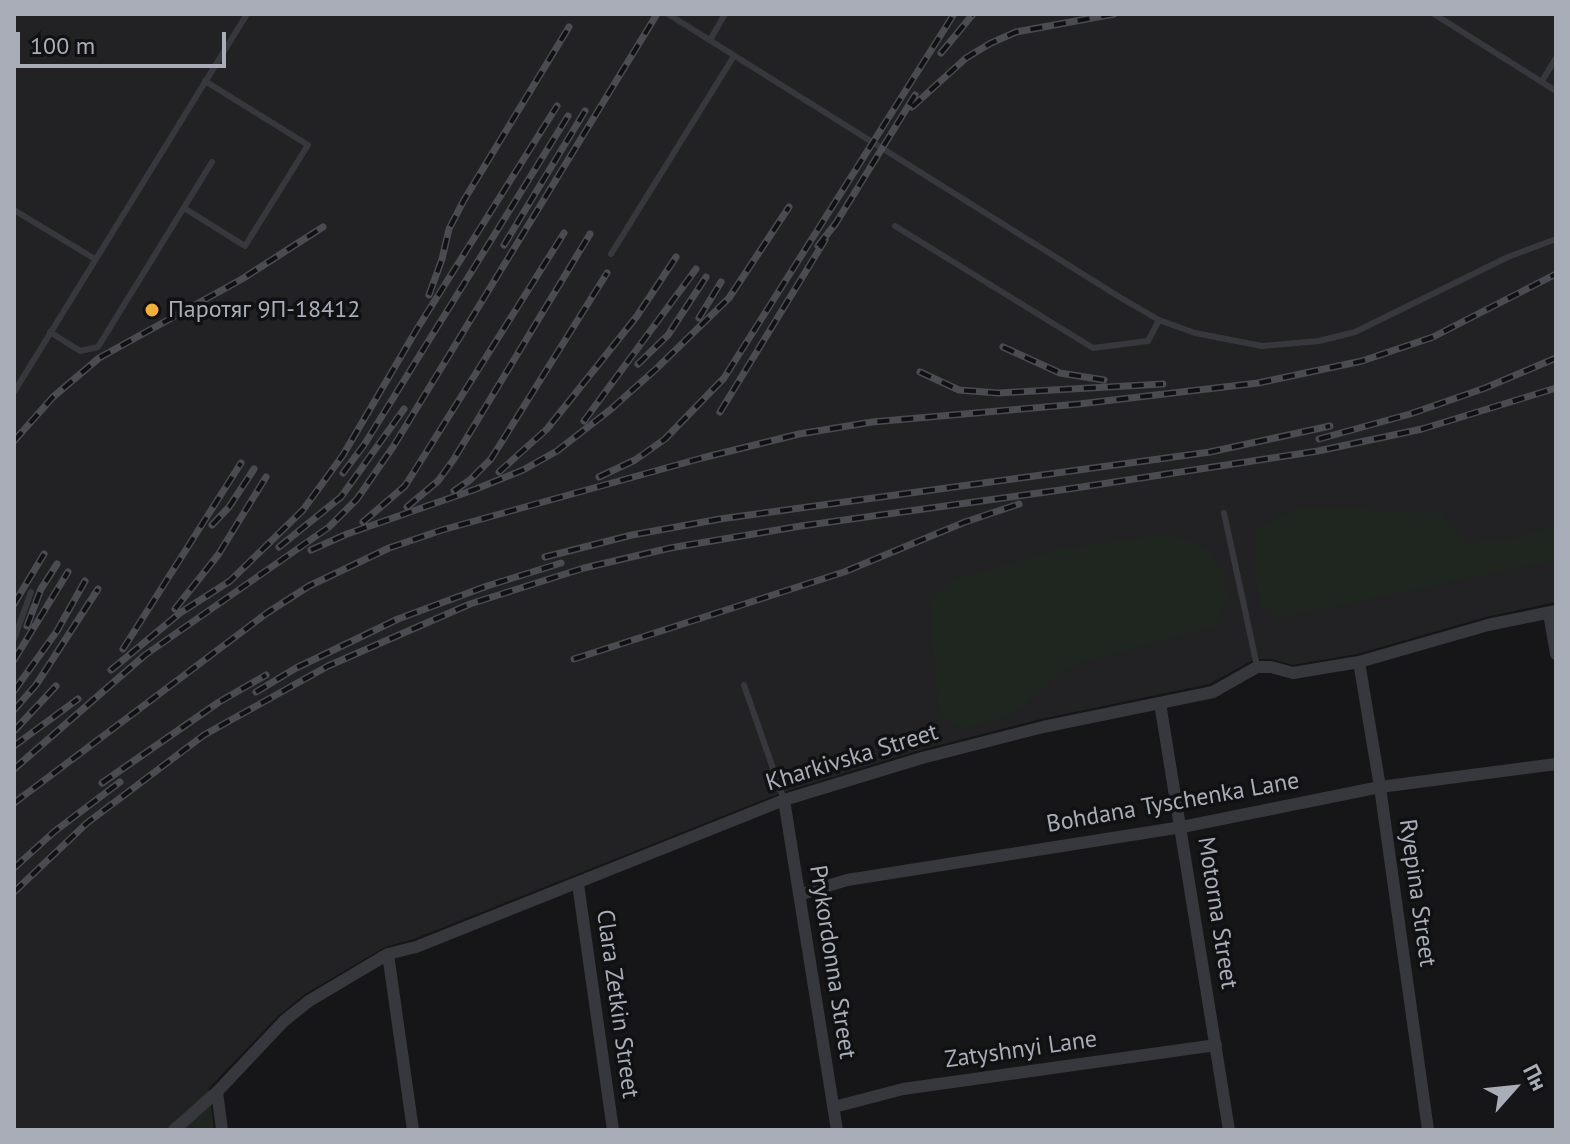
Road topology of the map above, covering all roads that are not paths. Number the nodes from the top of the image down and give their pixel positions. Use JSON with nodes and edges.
{"nodes":[{"id":1,"x":247,"y":14,"type":"edge"},
{"id":2,"x":668,"y":14,"type":"edge"},
{"id":3,"x":725,"y":14,"type":"edge"},
{"id":4,"x":1434,"y":14,"type":"edge"},
{"id":5,"x":710,"y":40,"type":"junction"},
{"id":6,"x":734,"y":56,"type":"junction"},
{"id":7,"x":1556,"y":58,"type":"edge"},
{"id":8,"x":205,"y":81,"type":"junction"},
{"id":9,"x":1542,"y":81,"type":"junction"},
{"id":10,"x":1556,"y":91,"type":"edge"},
{"id":11,"x":212,"y":162,"type":"dead end"},
{"id":12,"x":184,"y":208,"type":"junction"},
{"id":13,"x":14,"y":210,"type":"edge"},
{"id":14,"x":895,"y":226,"type":"dead end"},
{"id":15,"x":1556,"y":239,"type":"edge"},
{"id":16,"x":611,"y":254,"type":"dead end"},
{"id":17,"x":95,"y":259,"type":"junction"},
{"id":18,"x":1159,"y":320,"type":"junction"},
{"id":19,"x":50,"y":332,"type":"junction"},
{"id":20,"x":14,"y":392,"type":"edge"},
{"id":21,"x":1224,"y":513,"type":"dead end"},
{"id":22,"x":31,"y":592,"type":"dead end"},
{"id":23,"x":1553,"y":612,"type":"edge"},
{"id":24,"x":14,"y":639,"type":"edge"},
{"id":25,"x":1556,"y":654,"type":"edge"},
{"id":26,"x":1359,"y":662,"type":"junction"},
{"id":27,"x":1257,"y":667,"type":"junction"},
{"id":28,"x":744,"y":685,"type":"dead end"},
{"id":29,"x":1160,"y":703,"type":"junction"},
{"id":30,"x":1556,"y":764,"type":"edge"},
{"id":31,"x":1380,"y":787,"type":"junction"},
{"id":32,"x":784,"y":800,"type":"junction"},
{"id":33,"x":1182,"y":827,"type":"junction"},
{"id":34,"x":578,"y":884,"type":"junction"},
{"id":35,"x":799,"y":895,"type":"junction"},
{"id":36,"x":388,"y":954,"type":"junction"},
{"id":37,"x":1216,"y":1045,"type":"junction"},
{"id":38,"x":217,"y":1092,"type":"junction"},
{"id":39,"x":834,"y":1107,"type":"junction"},
{"id":40,"x":174,"y":1130,"type":"edge"},
{"id":41,"x":222,"y":1130,"type":"edge"},
{"id":42,"x":413,"y":1130,"type":"edge"},
{"id":43,"x":613,"y":1130,"type":"edge"},
{"id":44,"x":837,"y":1130,"type":"edge"},
{"id":45,"x":1229,"y":1130,"type":"edge"},
{"id":46,"x":1428,"y":1130,"type":"edge"}],
"edges":[{"from":1,"to":8,"type":"lane"},
{"from":2,"to":5,"type":"lane"},
{"from":3,"to":5,"type":"lane"},
{"from":4,"to":9,"type":"lane"},
{"from":5,"to":6,"type":"lane"},
{"from":6,"to":16,"type":"lane"},
{"from":6,"to":18,"type":"lane"},
{"from":7,"to":9,"type":"lane"},
{"from":8,"to":12,"type":"lane"},
{"from":8,"to":17,"type":"lane"},
{"from":9,"to":10,"type":"lane"},
{"from":11,"to":12,"type":"lane"},
{"from":12,"to":19,"type":"lane"},
{"from":13,"to":17,"type":"lane"},
{"from":14,"to":18,"type":"lane"},
{"from":15,"to":18,"type":"lane"},
{"from":17,"to":19,"type":"lane"},
{"from":19,"to":20,"type":"lane"},
{"from":21,"to":27,"type":"lane"},
{"from":22,"to":24,"type":"lane"},
{"from":23,"to":25,"type":"street"},
{"from":23,"to":26,"type":"street"},
{"from":26,"to":27,"type":"street"},
{"from":26,"to":31,"type":"street","name":"Ryepina Street"},
{"from":27,"to":29,"type":"street","name":"Kharkivska Street"},
{"from":28,"to":32,"type":"lane"},
{"from":29,"to":32,"type":"street","name":"Kharkivska Street"},
{"from":29,"to":33,"type":"street","name":"Motorna Street"},
{"from":30,"to":31,"type":"street","name":"Bohdana Tyschenka Lane"},
{"from":31,"to":33,"type":"street","name":"Bohdana Tyschenka Lane"},
{"from":31,"to":46,"type":"street","name":"Ryepina Street"},
{"from":32,"to":34,"type":"street","name":"Kharkivska Street"},
{"from":32,"to":35,"type":"street","name":"Prykordonna Street"},
{"from":33,"to":35,"type":"street","name":"Bohdana Tyschenka Lane"},
{"from":33,"to":37,"type":"street","name":"Motorna Street"},
{"from":34,"to":36,"type":"street","name":"Kharkivska Street"},
{"from":34,"to":43,"type":"street","name":"Clara Zetkin Street"},
{"from":35,"to":39,"type":"street","name":"Prykordonna Street"},
{"from":36,"to":38,"type":"street","name":"Kharkivska Street"},
{"from":36,"to":42,"type":"street"},
{"from":37,"to":39,"type":"street","name":"Zatyshnyi Lane"},
{"from":37,"to":45,"type":"street","name":"Motorna Street"},
{"from":38,"to":40,"type":"street","name":"Kharkivska Street"},
{"from":38,"to":41,"type":"street"},
{"from":39,"to":44,"type":"street","name":"Prykordonna Street"}]}
